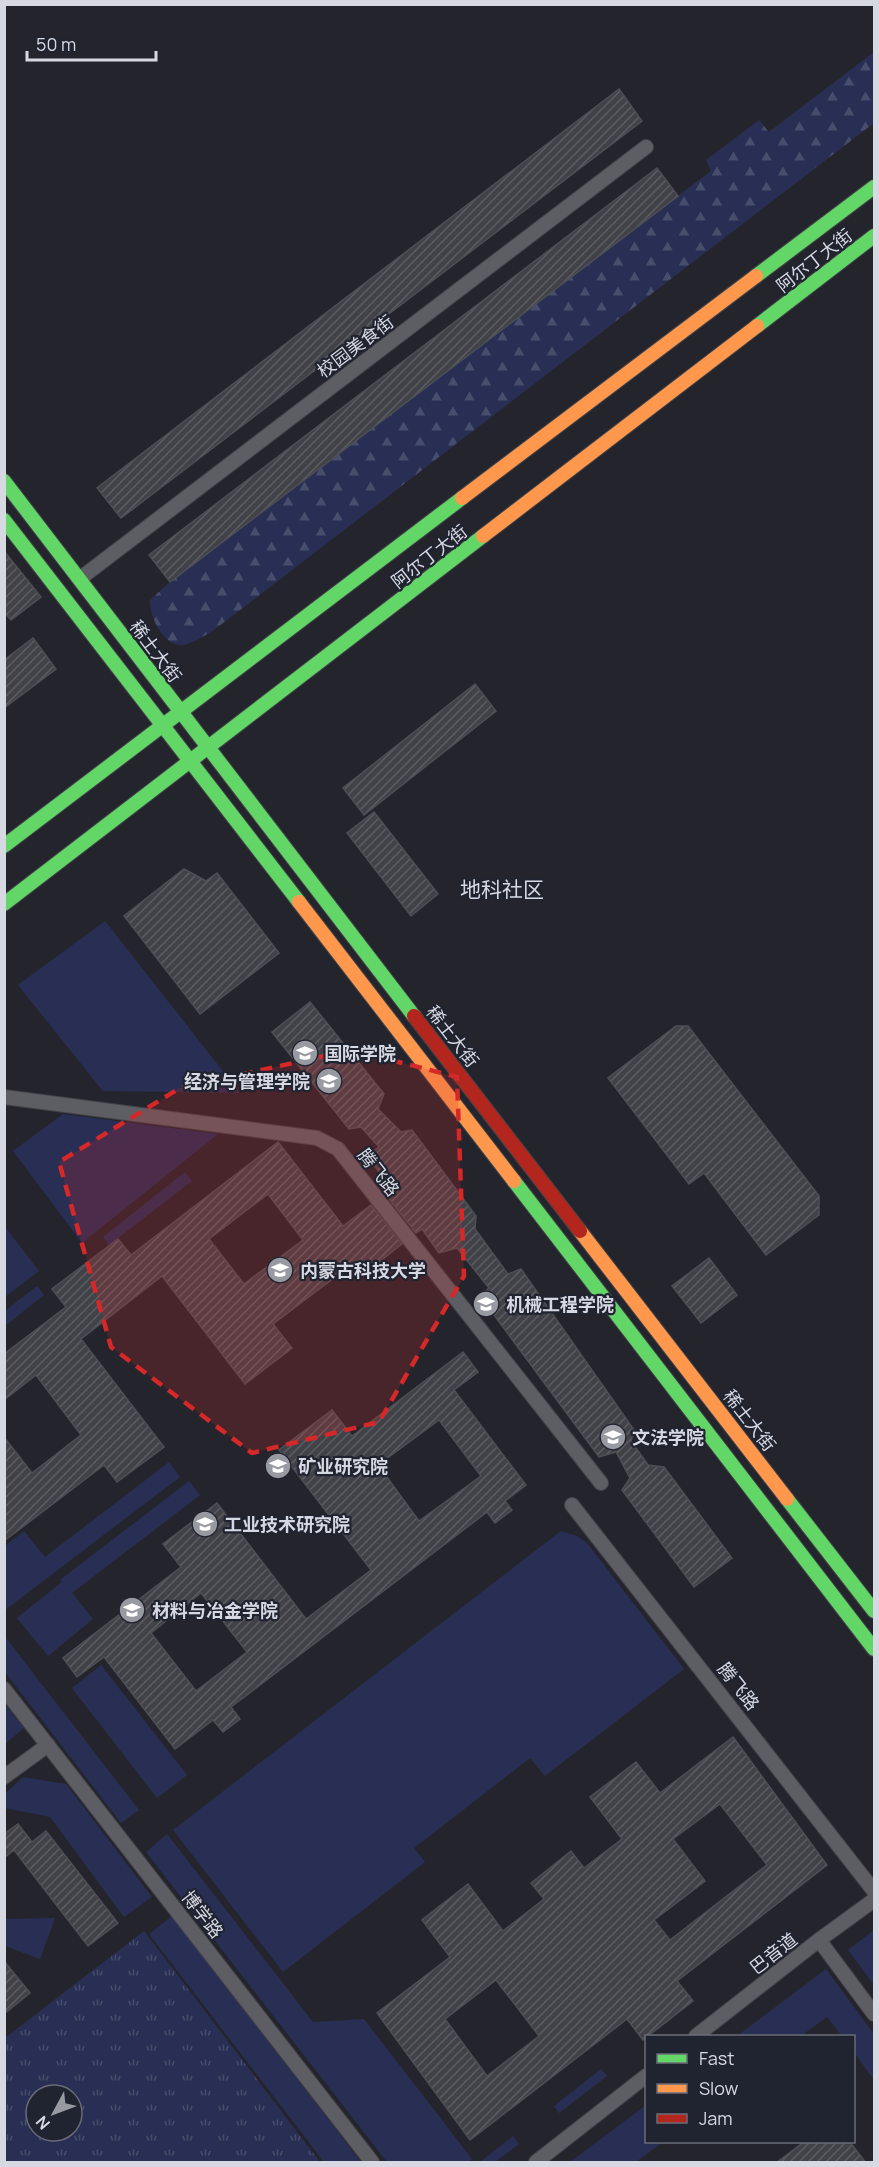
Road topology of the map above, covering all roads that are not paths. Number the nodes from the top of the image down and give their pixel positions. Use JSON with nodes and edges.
{"nodes":[{"id":1,"x":646,"y":147,"type":"dead end"},
{"id":2,"x":874,"y":187,"type":"edge"},
{"id":3,"x":874,"y":236,"type":"edge"},
{"id":4,"x":4,"y":481,"type":"edge"},
{"id":5,"x":4,"y":520,"type":"edge"},
{"id":6,"x":86,"y":574,"type":"dead end"},
{"id":7,"x":179,"y":711,"type":"junction"},
{"id":8,"x":162,"y":724,"type":"junction"},
{"id":9,"x":208,"y":749,"type":"junction"},
{"id":10,"x":192,"y":761,"type":"junction"},
{"id":11,"x":4,"y":846,"type":"edge"},
{"id":12,"x":4,"y":904,"type":"edge"},
{"id":13,"x":4,"y":1097,"type":"edge"},
{"id":14,"x":601,"y":1483,"type":"dead end"},
{"id":15,"x":572,"y":1505,"type":"dead end"},
{"id":16,"x":874,"y":1611,"type":"edge"},
{"id":17,"x":874,"y":1649,"type":"edge"},
{"id":18,"x":4,"y":1689,"type":"edge"},
{"id":19,"x":48,"y":1745,"type":"junction"},
{"id":20,"x":4,"y":1777,"type":"edge"},
{"id":21,"x":874,"y":1891,"type":"edge"},
{"id":22,"x":874,"y":1900,"type":"edge"},
{"id":23,"x":819,"y":1940,"type":"junction"},
{"id":24,"x":874,"y":2014,"type":"edge"},
{"id":25,"x":699,"y":2035,"type":"edge"},
{"id":26,"x":645,"y":2077,"type":"edge"},
{"id":27,"x":372,"y":2163,"type":"edge"},
{"id":28,"x":536,"y":2163,"type":"edge"}],
"edges":[{"from":1,"to":6,"type":"street","name":"校园美食街"},
{"from":2,"to":7,"type":"main road","name":"阿尔丁大街"},
{"from":3,"to":9,"type":"main road","name":"阿尔丁大街"},
{"from":4,"to":7,"type":"main road","name":"稀土大街"},
{"from":5,"to":8,"type":"main road"},
{"from":7,"to":8,"type":"main road","name":"阿尔丁大街"},
{"from":7,"to":9,"type":"main road","name":"稀土大街"},
{"from":8,"to":10,"type":"main road"},
{"from":8,"to":11,"type":"main road","name":"阿尔丁大街"},
{"from":9,"to":10,"type":"main road","name":"阿尔丁大街"},
{"from":9,"to":16,"type":"main road","name":"稀土大街"},
{"from":10,"to":12,"type":"main road","name":"阿尔丁大街"},
{"from":10,"to":17,"type":"main road"},
{"from":13,"to":14,"type":"street","name":"腾飞路"},
{"from":15,"to":21,"type":"street","name":"腾飞路"},
{"from":18,"to":19,"type":"street","name":"博学路"},
{"from":19,"to":20,"type":"street"},
{"from":19,"to":27,"type":"street","name":"博学路"},
{"from":22,"to":23,"type":"street","name":"巴音道"},
{"from":23,"to":24,"type":"street"},
{"from":23,"to":25,"type":"street","name":"巴音道"},
{"from":26,"to":28,"type":"street"}]}
